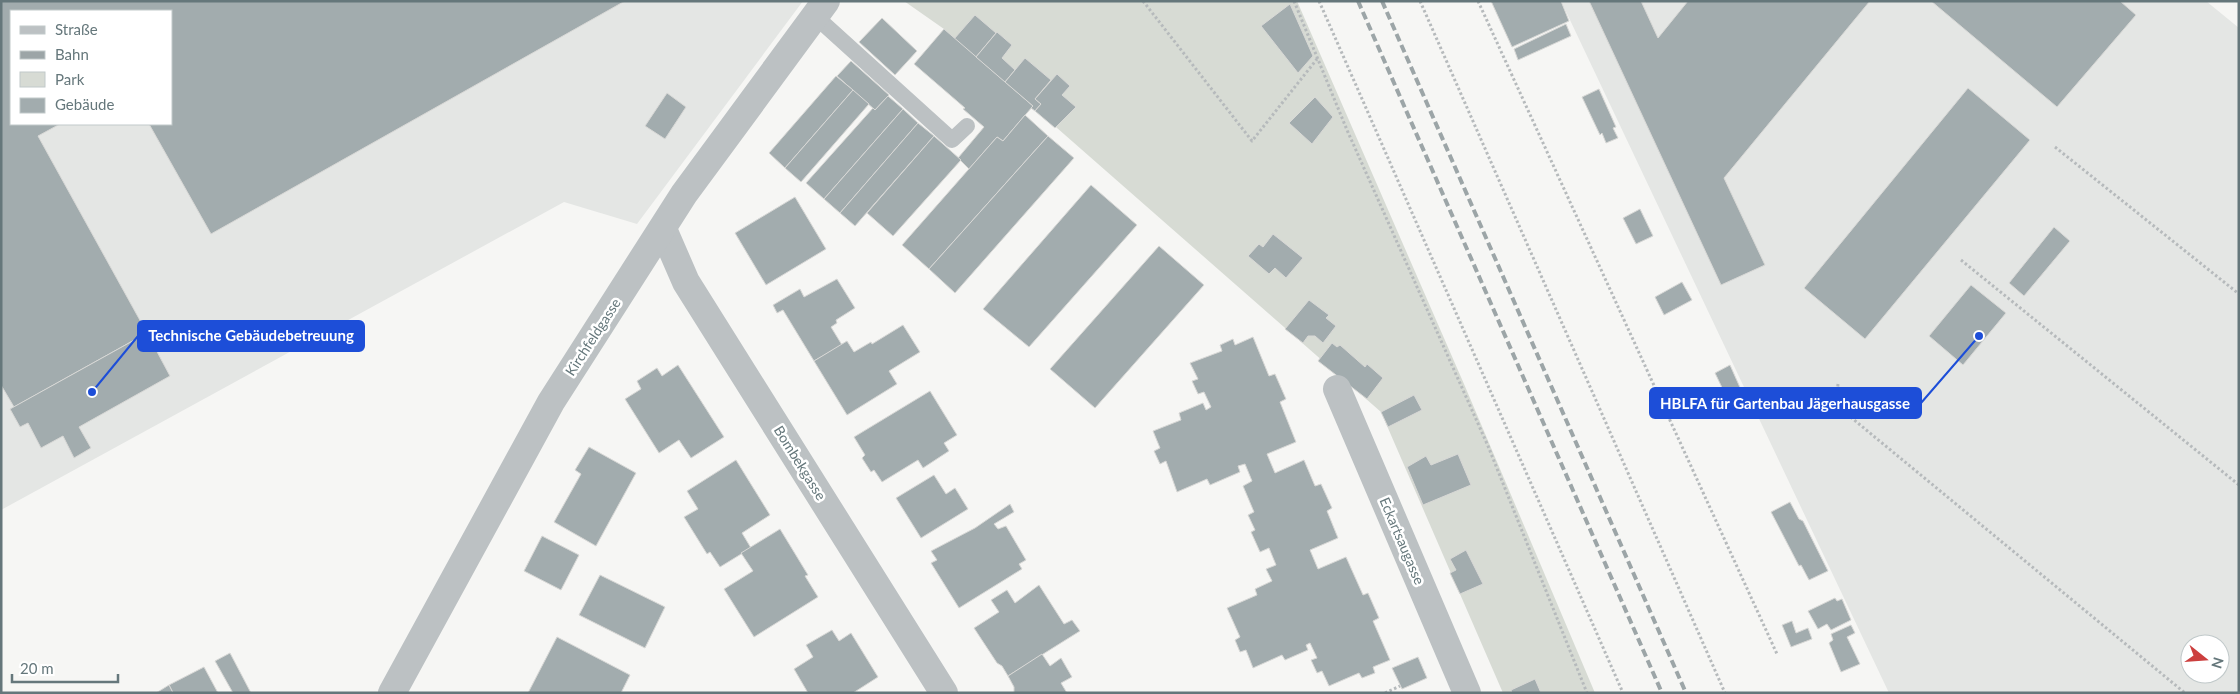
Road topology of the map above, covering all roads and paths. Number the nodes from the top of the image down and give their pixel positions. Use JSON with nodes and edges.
{"nodes":[{"id":1,"x":1142,"y":1,"type":"edge"},
{"id":2,"x":1294,"y":1,"type":"edge"},
{"id":3,"x":1319,"y":1,"type":"edge"},
{"id":4,"x":1420,"y":1,"type":"edge"},
{"id":5,"x":1478,"y":1,"type":"edge"},
{"id":6,"x":821,"y":9,"type":"edge"},
{"id":7,"x":1318,"y":58,"type":"junction"},
{"id":8,"x":967,"y":126,"type":"dead end"},
{"id":9,"x":2055,"y":146,"type":"dead end"},
{"id":10,"x":663,"y":229,"type":"junction"},
{"id":11,"x":1961,"y":260,"type":"dead end"},
{"id":12,"x":2239,"y":294,"type":"edge"},
{"id":13,"x":1838,"y":384,"type":"dead end"},
{"id":14,"x":1337,"y":389,"type":"dead end"},
{"id":15,"x":2239,"y":486,"type":"edge"},
{"id":16,"x":1777,"y":654,"type":"dead end"},
{"id":17,"x":1400,"y":686,"type":"dead end"},
{"id":18,"x":392,"y":693,"type":"edge"},
{"id":19,"x":944,"y":693,"type":"edge"},
{"id":20,"x":1385,"y":693,"type":"edge"},
{"id":21,"x":1467,"y":693,"type":"edge"},
{"id":22,"x":1587,"y":693,"type":"edge"},
{"id":23,"x":1623,"y":693,"type":"edge"},
{"id":24,"x":1725,"y":693,"type":"edge"},
{"id":25,"x":2185,"y":693,"type":"edge"}],
"edges":[{"from":1,"to":7,"type":"path"},
{"from":2,"to":7,"type":"path"},
{"from":3,"to":23,"type":"path"},
{"from":4,"to":24,"type":"path"},
{"from":5,"to":16,"type":"path"},
{"from":6,"to":8,"type":"lane"},
{"from":6,"to":10,"type":"street","name":"Kirchfeldgasse"},
{"from":7,"to":22,"type":"path"},
{"from":9,"to":12,"type":"path"},
{"from":10,"to":18,"type":"street","name":"Kirchfeldgasse"},
{"from":10,"to":19,"type":"street","name":"Bombekgasse"},
{"from":11,"to":15,"type":"path"},
{"from":13,"to":25,"type":"path"},
{"from":14,"to":21,"type":"street","name":"Eckartsaugasse"},
{"from":17,"to":20,"type":"path"}]}
